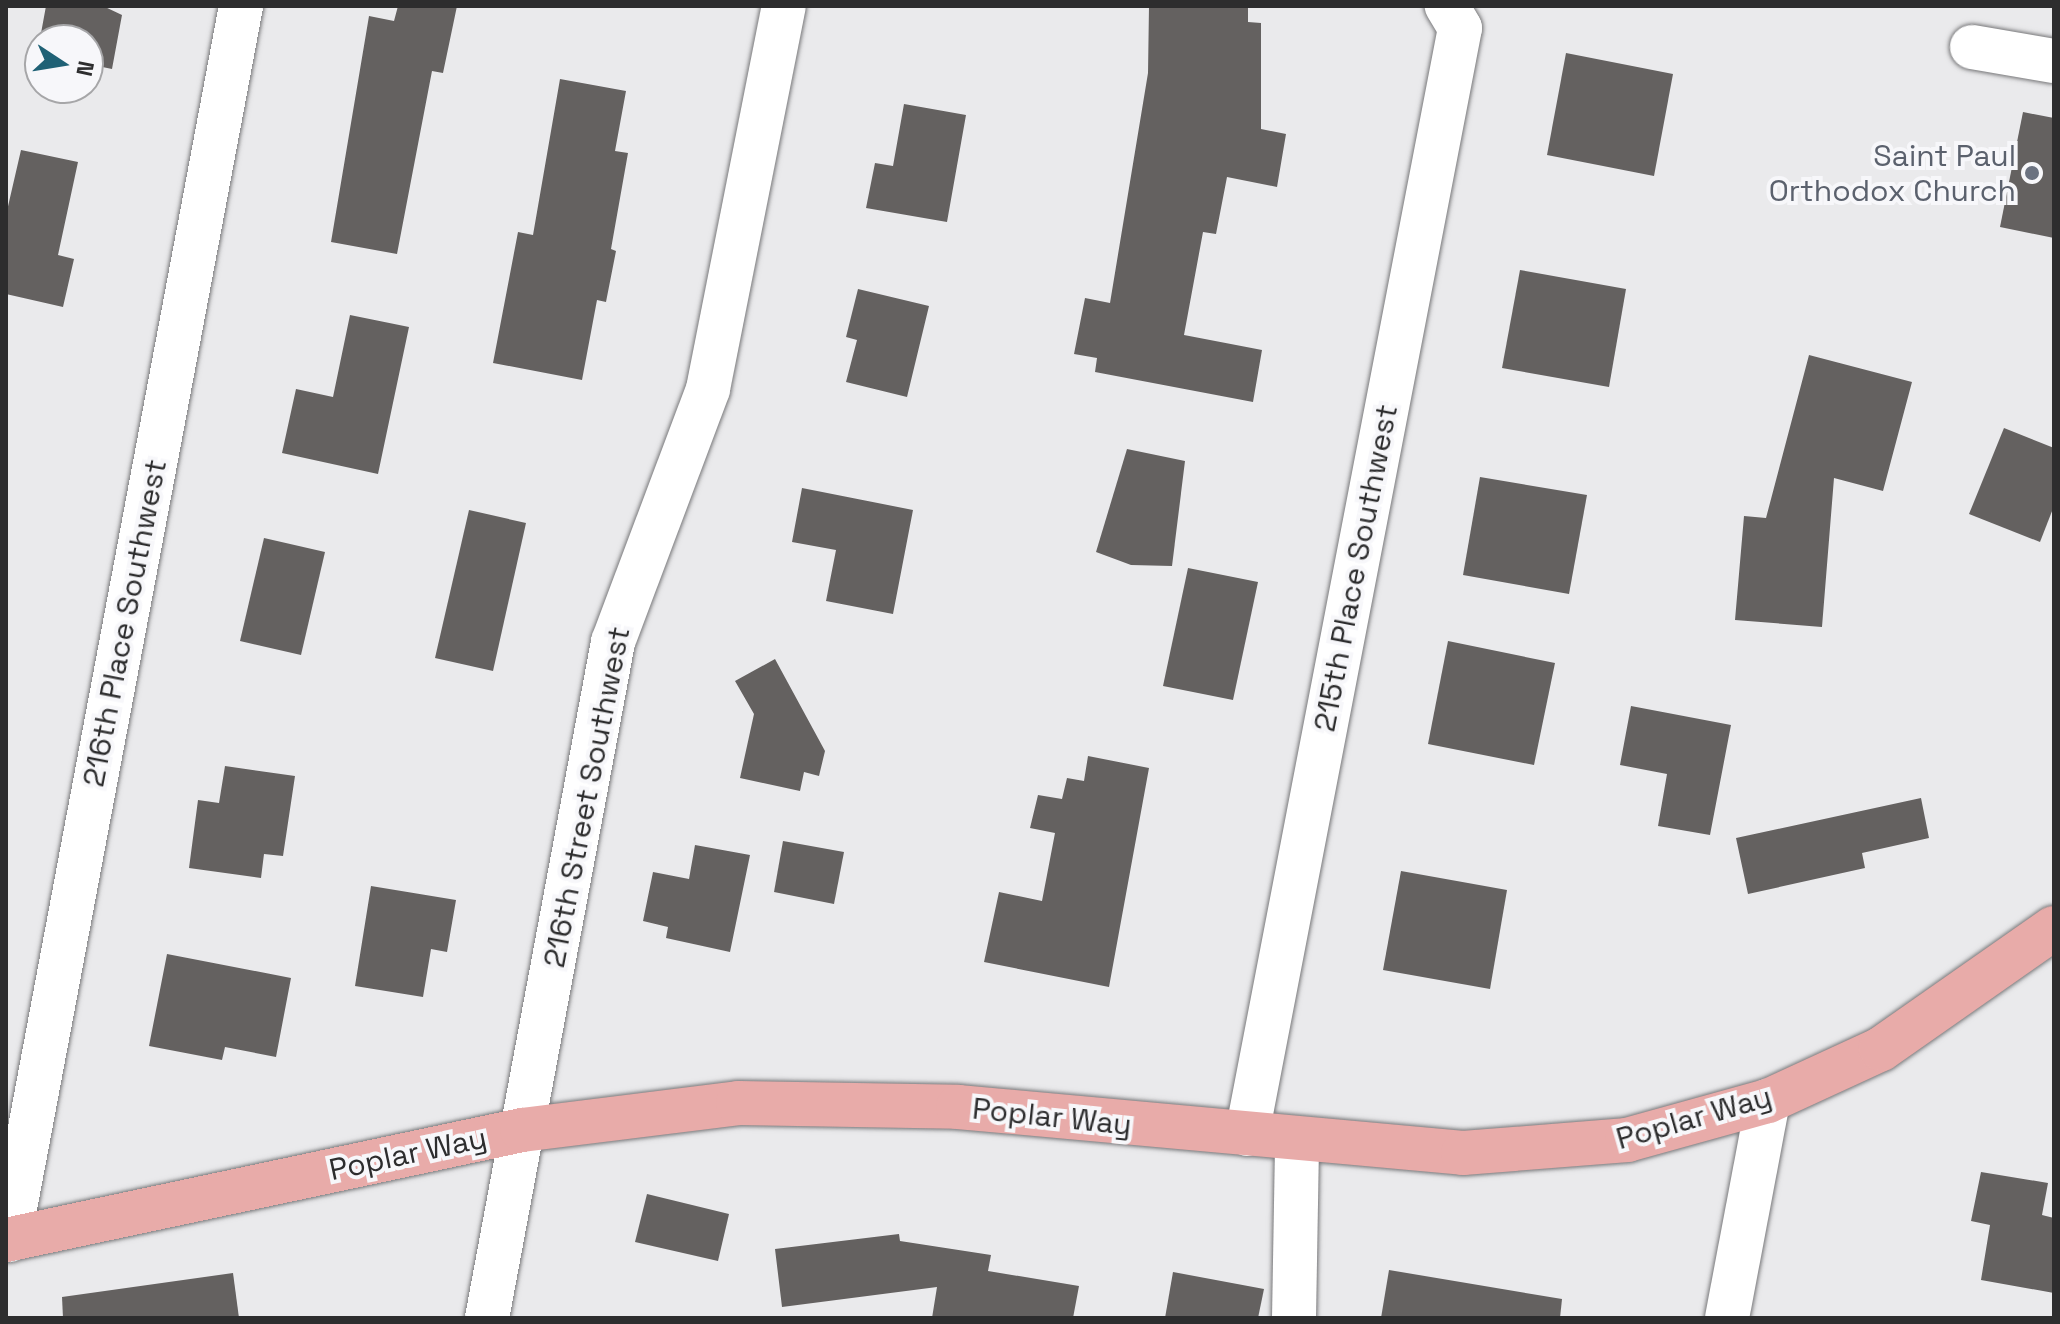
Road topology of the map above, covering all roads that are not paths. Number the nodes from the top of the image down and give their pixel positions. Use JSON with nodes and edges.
{"nodes":[{"id":1,"x":241,"y":6,"type":"edge"},
{"id":2,"x":784,"y":6,"type":"edge"},
{"id":3,"x":1447,"y":6,"type":"edge"},
{"id":4,"x":1972,"y":47,"type":"dead end"},
{"id":5,"x":2054,"y":61,"type":"edge"},
{"id":6,"x":2054,"y":928,"type":"edge"},
{"id":7,"x":1768,"y":1101,"type":"junction"},
{"id":8,"x":522,"y":1130,"type":"junction"},
{"id":9,"x":1247,"y":1134,"type":"junction"},
{"id":10,"x":1297,"y":1140,"type":"junction"},
{"id":11,"x":7,"y":1240,"type":"edge"},
{"id":12,"x":487,"y":1318,"type":"edge"},
{"id":13,"x":1294,"y":1318,"type":"edge"},
{"id":14,"x":1727,"y":1318,"type":"edge"}],
"edges":[{"from":1,"to":11,"type":"street","name":"216th Place Southwest"},
{"from":2,"to":8,"type":"street","name":"216th Street Southwest"},
{"from":3,"to":9,"type":"street","name":"215th Place Southwest"},
{"from":4,"to":5,"type":"street"},
{"from":6,"to":7,"type":"main road","name":"Poplar Way"},
{"from":7,"to":10,"type":"main road","name":"Poplar Way"},
{"from":7,"to":14,"type":"street"},
{"from":8,"to":9,"type":"main road","name":"Poplar Way"},
{"from":8,"to":11,"type":"main road","name":"Poplar Way"},
{"from":8,"to":12,"type":"street","name":"216th Street Southwest"},
{"from":9,"to":10,"type":"main road","name":"Poplar Way"},
{"from":10,"to":13,"type":"street"}]}
